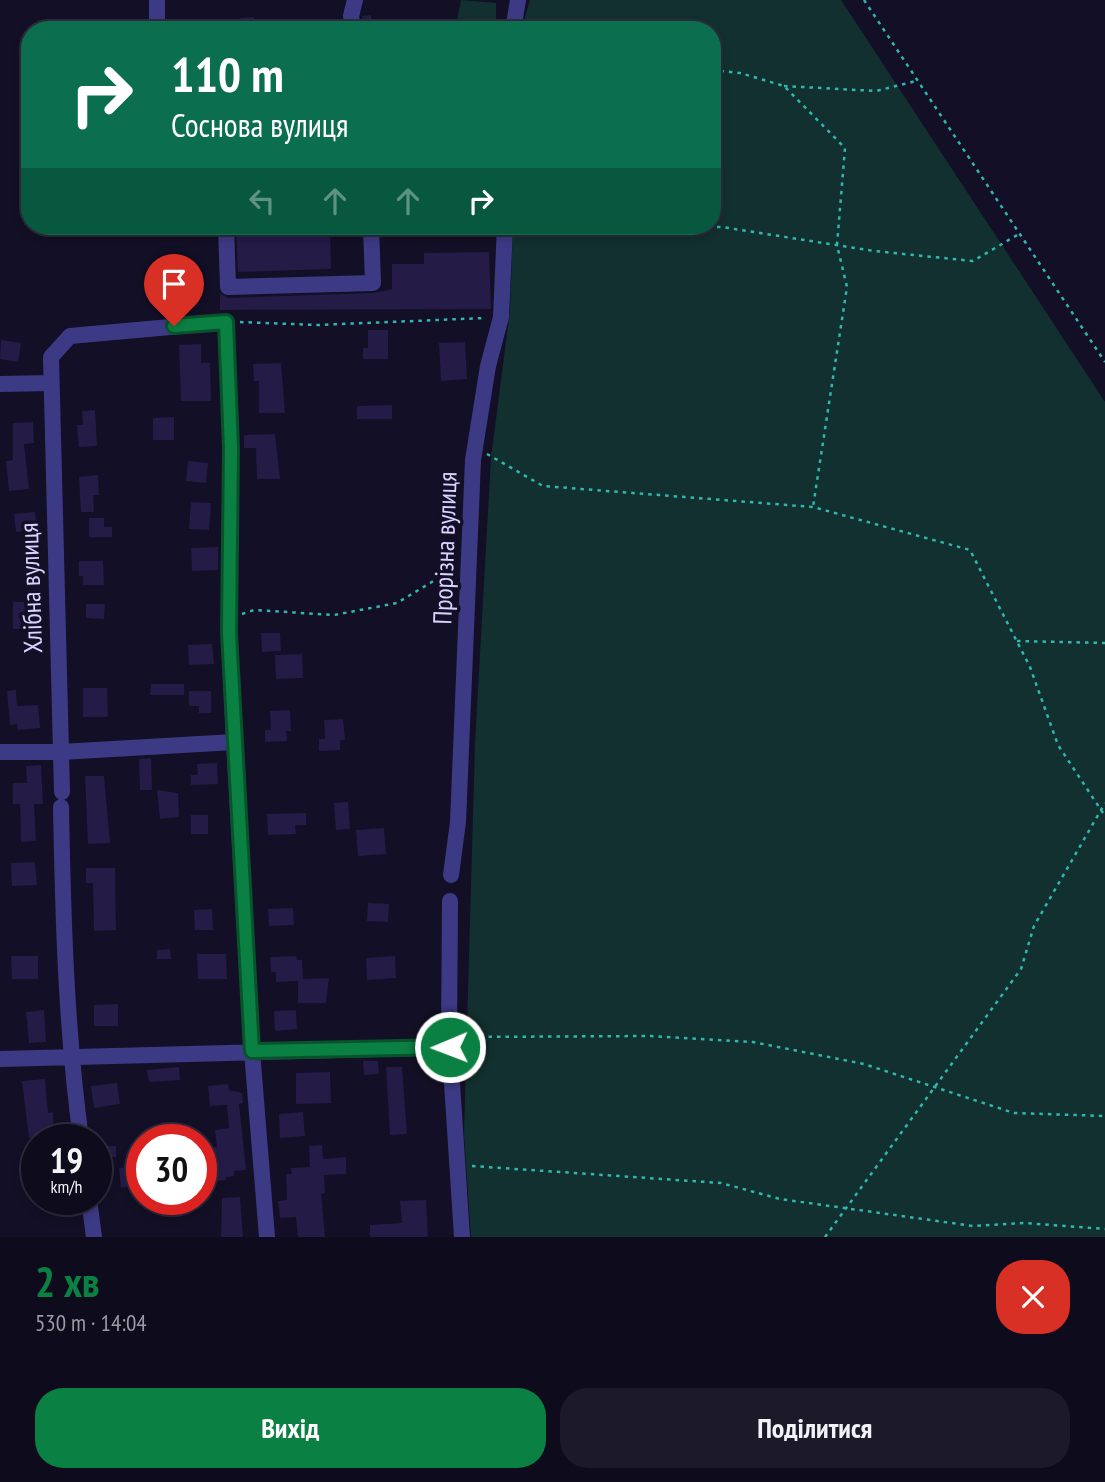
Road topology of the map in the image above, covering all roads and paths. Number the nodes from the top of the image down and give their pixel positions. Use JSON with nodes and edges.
{"nodes":[{"id":1,"x":157,"y":0,"type":"edge"},
{"id":2,"x":519,"y":0,"type":"edge"},
{"id":3,"x":864,"y":0,"type":"edge"},
{"id":4,"x":157,"y":21,"type":"edge"},
{"id":5,"x":515,"y":21,"type":"edge"},
{"id":6,"x":721,"y":72,"type":"edge"},
{"id":7,"x":918,"y":81,"type":"junction"},
{"id":8,"x":785,"y":86,"type":"junction"},
{"id":9,"x":721,"y":227,"type":"edge"},
{"id":10,"x":1019,"y":234,"type":"junction"},
{"id":11,"x":226,"y":235,"type":"edge"},
{"id":12,"x":371,"y":235,"type":"edge"},
{"id":13,"x":505,"y":235,"type":"edge"},
{"id":14,"x":837,"y":245,"type":"junction"},
{"id":15,"x":501,"y":317,"type":"junction"},
{"id":16,"x":226,"y":322,"type":"junction"},
{"id":17,"x":1105,"y":362,"type":"edge"},
{"id":18,"x":51,"y":383,"type":"junction"},
{"id":19,"x":0,"y":384,"type":"edge"},
{"id":20,"x":474,"y":447,"type":"junction"},
{"id":21,"x":813,"y":508,"type":"junction"},
{"id":22,"x":470,"y":559,"type":"junction"},
{"id":23,"x":229,"y":619,"type":"junction"},
{"id":24,"x":1017,"y":641,"type":"junction"},
{"id":25,"x":1105,"y":643,"type":"edge"},
{"id":26,"x":234,"y":741,"type":"junction"},
{"id":27,"x":0,"y":752,"type":"edge"},
{"id":28,"x":61,"y":752,"type":"junction"},
{"id":29,"x":1105,"y":803,"type":"edge"},
{"id":30,"x":1099,"y":810,"type":"junction"},
{"id":31,"x":1105,"y":816,"type":"edge"},
{"id":32,"x":451,"y":874,"type":"dead end"},
{"id":33,"x":450,"y":901,"type":"dead end"},
{"id":34,"x":450,"y":1042,"type":"junction"},
{"id":35,"x":252,"y":1051,"type":"junction"},
{"id":36,"x":70,"y":1057,"type":"junction"},
{"id":37,"x":0,"y":1059,"type":"edge"},
{"id":38,"x":937,"y":1087,"type":"junction"},
{"id":39,"x":1105,"y":1116,"type":"edge"},
{"id":40,"x":79,"y":1124,"type":"edge"},
{"id":41,"x":458,"y":1165,"type":"junction"},
{"id":42,"x":843,"y":1209,"type":"junction"},
{"id":43,"x":91,"y":1215,"type":"edge"},
{"id":44,"x":1105,"y":1230,"type":"edge"},
{"id":45,"x":94,"y":1237,"type":"edge"},
{"id":46,"x":267,"y":1237,"type":"edge"},
{"id":47,"x":462,"y":1237,"type":"edge"},
{"id":48,"x":825,"y":1237,"type":"edge"}],
"edges":[{"from":1,"to":4,"type":"street"},
{"from":2,"to":5,"type":"street"},
{"from":3,"to":7,"type":"path"},
{"from":6,"to":8,"type":"path"},
{"from":7,"to":8,"type":"path"},
{"from":7,"to":10,"type":"path"},
{"from":8,"to":14,"type":"path"},
{"from":9,"to":14,"type":"path"},
{"from":10,"to":14,"type":"path"},
{"from":10,"to":17,"type":"path"},
{"from":11,"to":12,"type":"street"},
{"from":13,"to":15,"type":"street","name":"Прорізна вулиця"},
{"from":14,"to":21,"type":"path"},
{"from":15,"to":16,"type":"path"},
{"from":15,"to":20,"type":"street","name":"Прорізна вулиця"},
{"from":16,"to":18,"type":"street","name":"Хлібна вулиця"},
{"from":16,"to":23,"type":"street"},
{"from":18,"to":19,"type":"street"},
{"from":18,"to":28,"type":"street","name":"Хлібна вулиця"},
{"from":20,"to":21,"type":"path"},
{"from":20,"to":22,"type":"street","name":"Прорізна вулиця"},
{"from":21,"to":24,"type":"path"},
{"from":22,"to":23,"type":"path"},
{"from":22,"to":32,"type":"street","name":"Прорізна вулиця"},
{"from":23,"to":26,"type":"street"},
{"from":24,"to":25,"type":"path"},
{"from":24,"to":30,"type":"path"},
{"from":26,"to":28,"type":"street"},
{"from":26,"to":35,"type":"street"},
{"from":27,"to":28,"type":"street"},
{"from":28,"to":36,"type":"street","name":"Хлібна вулиця"},
{"from":29,"to":30,"type":"path"},
{"from":30,"to":31,"type":"path"},
{"from":30,"to":38,"type":"path"},
{"from":33,"to":34,"type":"street"},
{"from":34,"to":35,"type":"street"},
{"from":34,"to":38,"type":"path"},
{"from":34,"to":41,"type":"street"},
{"from":35,"to":36,"type":"street"},
{"from":35,"to":46,"type":"street"},
{"from":36,"to":37,"type":"street"},
{"from":36,"to":40,"type":"street","name":"Хлібна вулиця"},
{"from":38,"to":39,"type":"path"},
{"from":38,"to":42,"type":"path"},
{"from":41,"to":42,"type":"path"},
{"from":41,"to":47,"type":"street"},
{"from":42,"to":44,"type":"path"},
{"from":42,"to":48,"type":"path"},
{"from":43,"to":45,"type":"street"}]}
